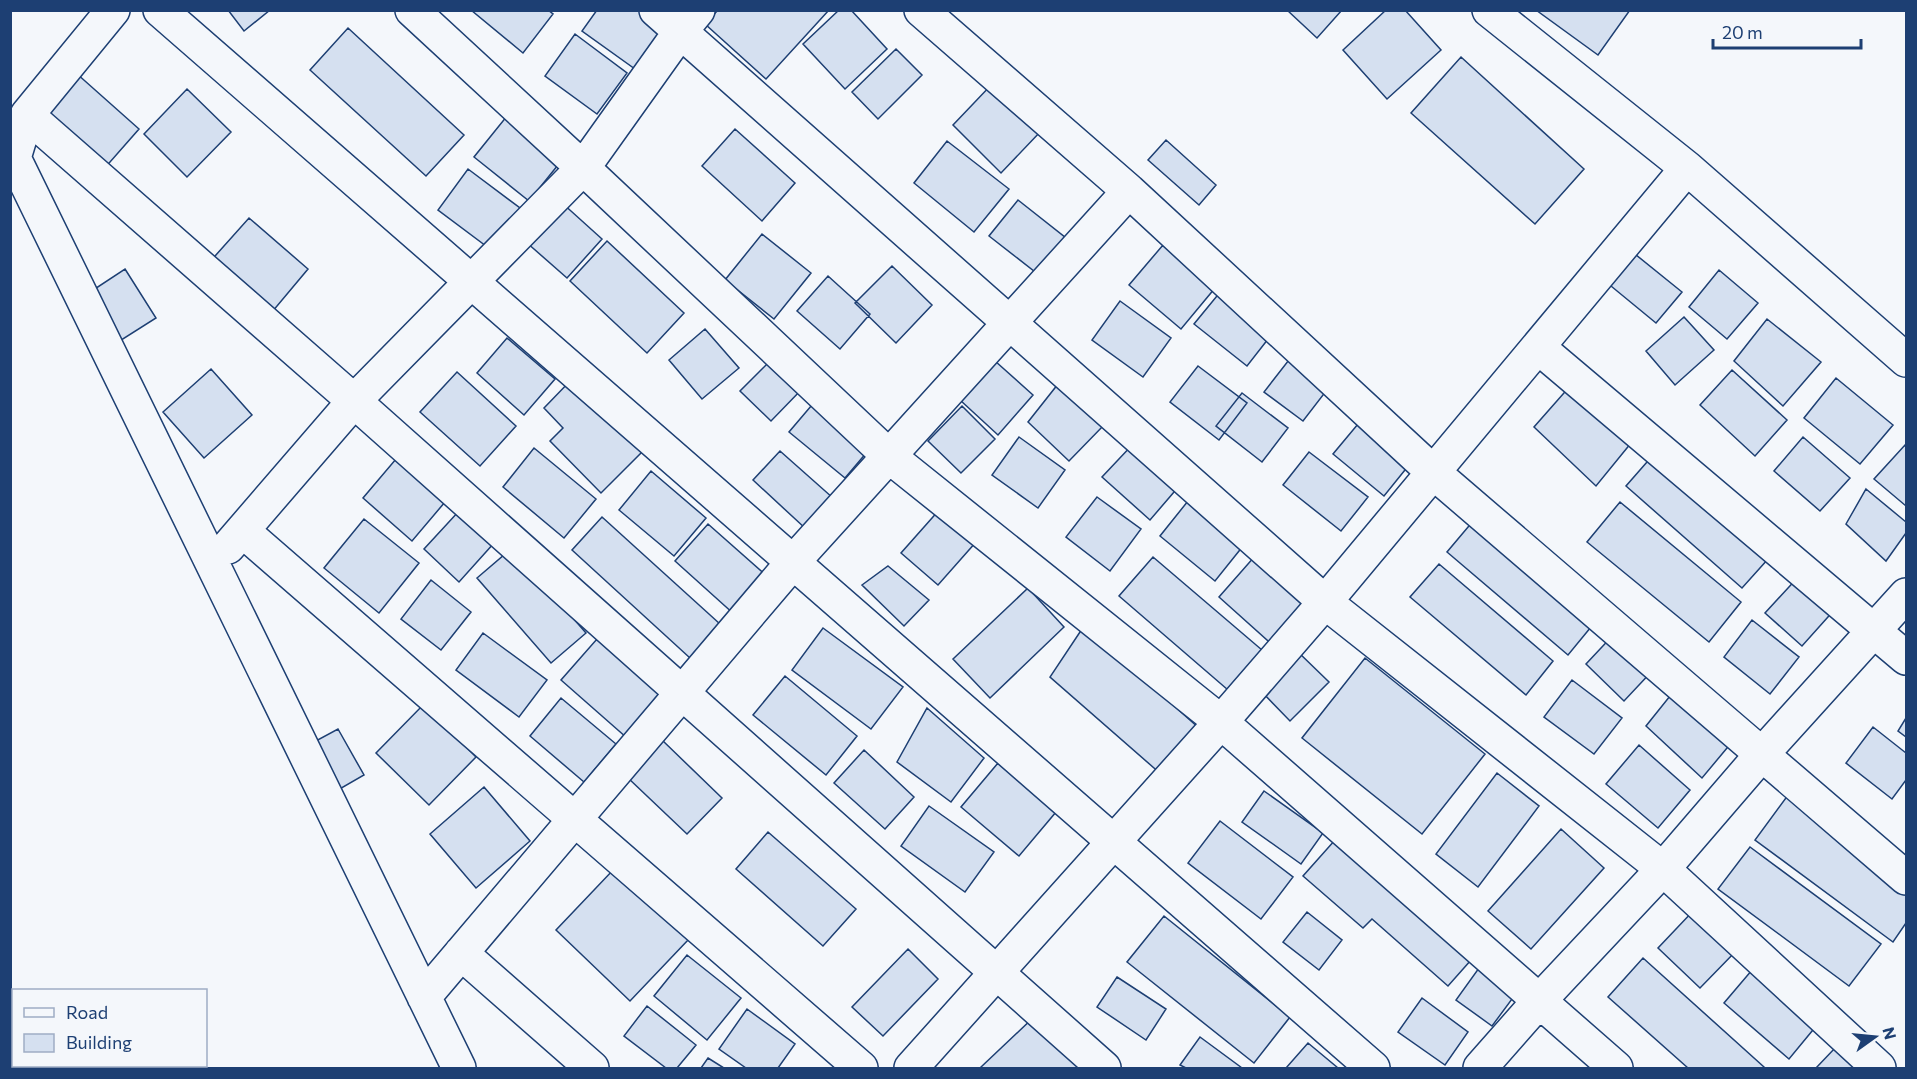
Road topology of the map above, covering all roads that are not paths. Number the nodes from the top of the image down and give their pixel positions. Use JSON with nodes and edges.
{"nodes":[{"id":1,"x":113,"y":10,"type":"edge"},
{"id":2,"x":160,"y":10,"type":"edge"},
{"id":3,"x":412,"y":10,"type":"edge"},
{"id":4,"x":656,"y":10,"type":"edge"},
{"id":5,"x":921,"y":10,"type":"edge"},
{"id":6,"x":1489,"y":10,"type":"edge"},
{"id":7,"x":689,"y":21,"type":"edge"},
{"id":8,"x":27,"y":115,"type":"junction"},
{"id":9,"x":583,"y":168,"type":"junction"},
{"id":10,"x":1687,"y":168,"type":"junction"},
{"id":11,"x":1129,"y":192,"type":"junction"},
{"id":12,"x":471,"y":280,"type":"junction"},
{"id":13,"x":1009,"y":322,"type":"junction"},
{"id":14,"x":1538,"y":347,"type":"junction"},
{"id":15,"x":1906,"y":360,"type":"edge"},
{"id":16,"x":354,"y":401,"type":"junction"},
{"id":17,"x":890,"y":457,"type":"junction"},
{"id":18,"x":1433,"y":472,"type":"junction"},
{"id":19,"x":243,"y":531,"type":"junction"},
{"id":20,"x":793,"y":562,"type":"junction"},
{"id":21,"x":212,"y":564,"type":"junction"},
{"id":22,"x":1906,"y":595,"type":"edge"},
{"id":23,"x":1325,"y":602,"type":"junction"},
{"id":24,"x":1874,"y":631,"type":"junction"},
{"id":25,"x":1906,"y":658,"type":"edge"},
{"id":26,"x":682,"y":694,"type":"junction"},
{"id":27,"x":1221,"y":722,"type":"junction"},
{"id":28,"x":1762,"y":754,"type":"junction"},
{"id":29,"x":575,"y":818,"type":"junction"},
{"id":30,"x":1113,"y":842,"type":"junction"},
{"id":31,"x":1664,"y":868,"type":"junction"},
{"id":32,"x":1906,"y":878,"type":"edge"},
{"id":33,"x":461,"y":953,"type":"junction"},
{"id":34,"x":996,"y":973,"type":"junction"},
{"id":35,"x":424,"y":997,"type":"junction"},
{"id":36,"x":1539,"y":1001,"type":"junction"},
{"id":37,"x":459,"y":1068,"type":"edge"},
{"id":38,"x":592,"y":1068,"type":"edge"},
{"id":39,"x":861,"y":1068,"type":"edge"},
{"id":40,"x":911,"y":1068,"type":"edge"},
{"id":41,"x":1104,"y":1068,"type":"edge"},
{"id":42,"x":1373,"y":1068,"type":"edge"},
{"id":43,"x":1480,"y":1068,"type":"edge"},
{"id":44,"x":1616,"y":1068,"type":"edge"},
{"id":45,"x":1878,"y":1068,"type":"edge"}],
"edges":[{"from":1,"to":8,"type":"street"},
{"from":2,"to":12,"type":"street"},
{"from":3,"to":9,"type":"street"},
{"from":4,"to":7,"type":"street"},
{"from":5,"to":11,"type":"street"},
{"from":6,"to":10,"type":"street"},
{"from":7,"to":9,"type":"street"},
{"from":7,"to":13,"type":"street"},
{"from":8,"to":16,"type":"street"},
{"from":8,"to":21,"type":"street"},
{"from":9,"to":12,"type":"street"},
{"from":9,"to":17,"type":"street"},
{"from":10,"to":14,"type":"street"},
{"from":10,"to":15,"type":"street"},
{"from":11,"to":13,"type":"street"},
{"from":11,"to":18,"type":"street"},
{"from":12,"to":16,"type":"street"},
{"from":12,"to":20,"type":"street"},
{"from":13,"to":17,"type":"street"},
{"from":13,"to":23,"type":"street"},
{"from":14,"to":18,"type":"street"},
{"from":14,"to":24,"type":"street"},
{"from":16,"to":19,"type":"street"},
{"from":16,"to":26,"type":"street"},
{"from":17,"to":20,"type":"street"},
{"from":17,"to":27,"type":"street"},
{"from":18,"to":23,"type":"street"},
{"from":18,"to":28,"type":"street"},
{"from":19,"to":21,"type":"street"},
{"from":19,"to":29,"type":"street"},
{"from":20,"to":26,"type":"street"},
{"from":20,"to":30,"type":"street"},
{"from":21,"to":35,"type":"street"},
{"from":22,"to":24,"type":"street"},
{"from":23,"to":27,"type":"street"},
{"from":23,"to":31,"type":"street"},
{"from":24,"to":25,"type":"street"},
{"from":24,"to":28,"type":"street"},
{"from":26,"to":29,"type":"street"},
{"from":26,"to":34,"type":"street"},
{"from":27,"to":30,"type":"street"},
{"from":27,"to":36,"type":"street"},
{"from":28,"to":31,"type":"street"},
{"from":28,"to":32,"type":"street"},
{"from":29,"to":33,"type":"street"},
{"from":29,"to":39,"type":"street"},
{"from":30,"to":34,"type":"street"},
{"from":30,"to":42,"type":"street"},
{"from":31,"to":36,"type":"street"},
{"from":31,"to":45,"type":"street"},
{"from":33,"to":35,"type":"street"},
{"from":33,"to":38,"type":"street"},
{"from":34,"to":40,"type":"street"},
{"from":34,"to":41,"type":"street"},
{"from":35,"to":37,"type":"street"},
{"from":36,"to":43,"type":"street"},
{"from":36,"to":44,"type":"street"}]}
